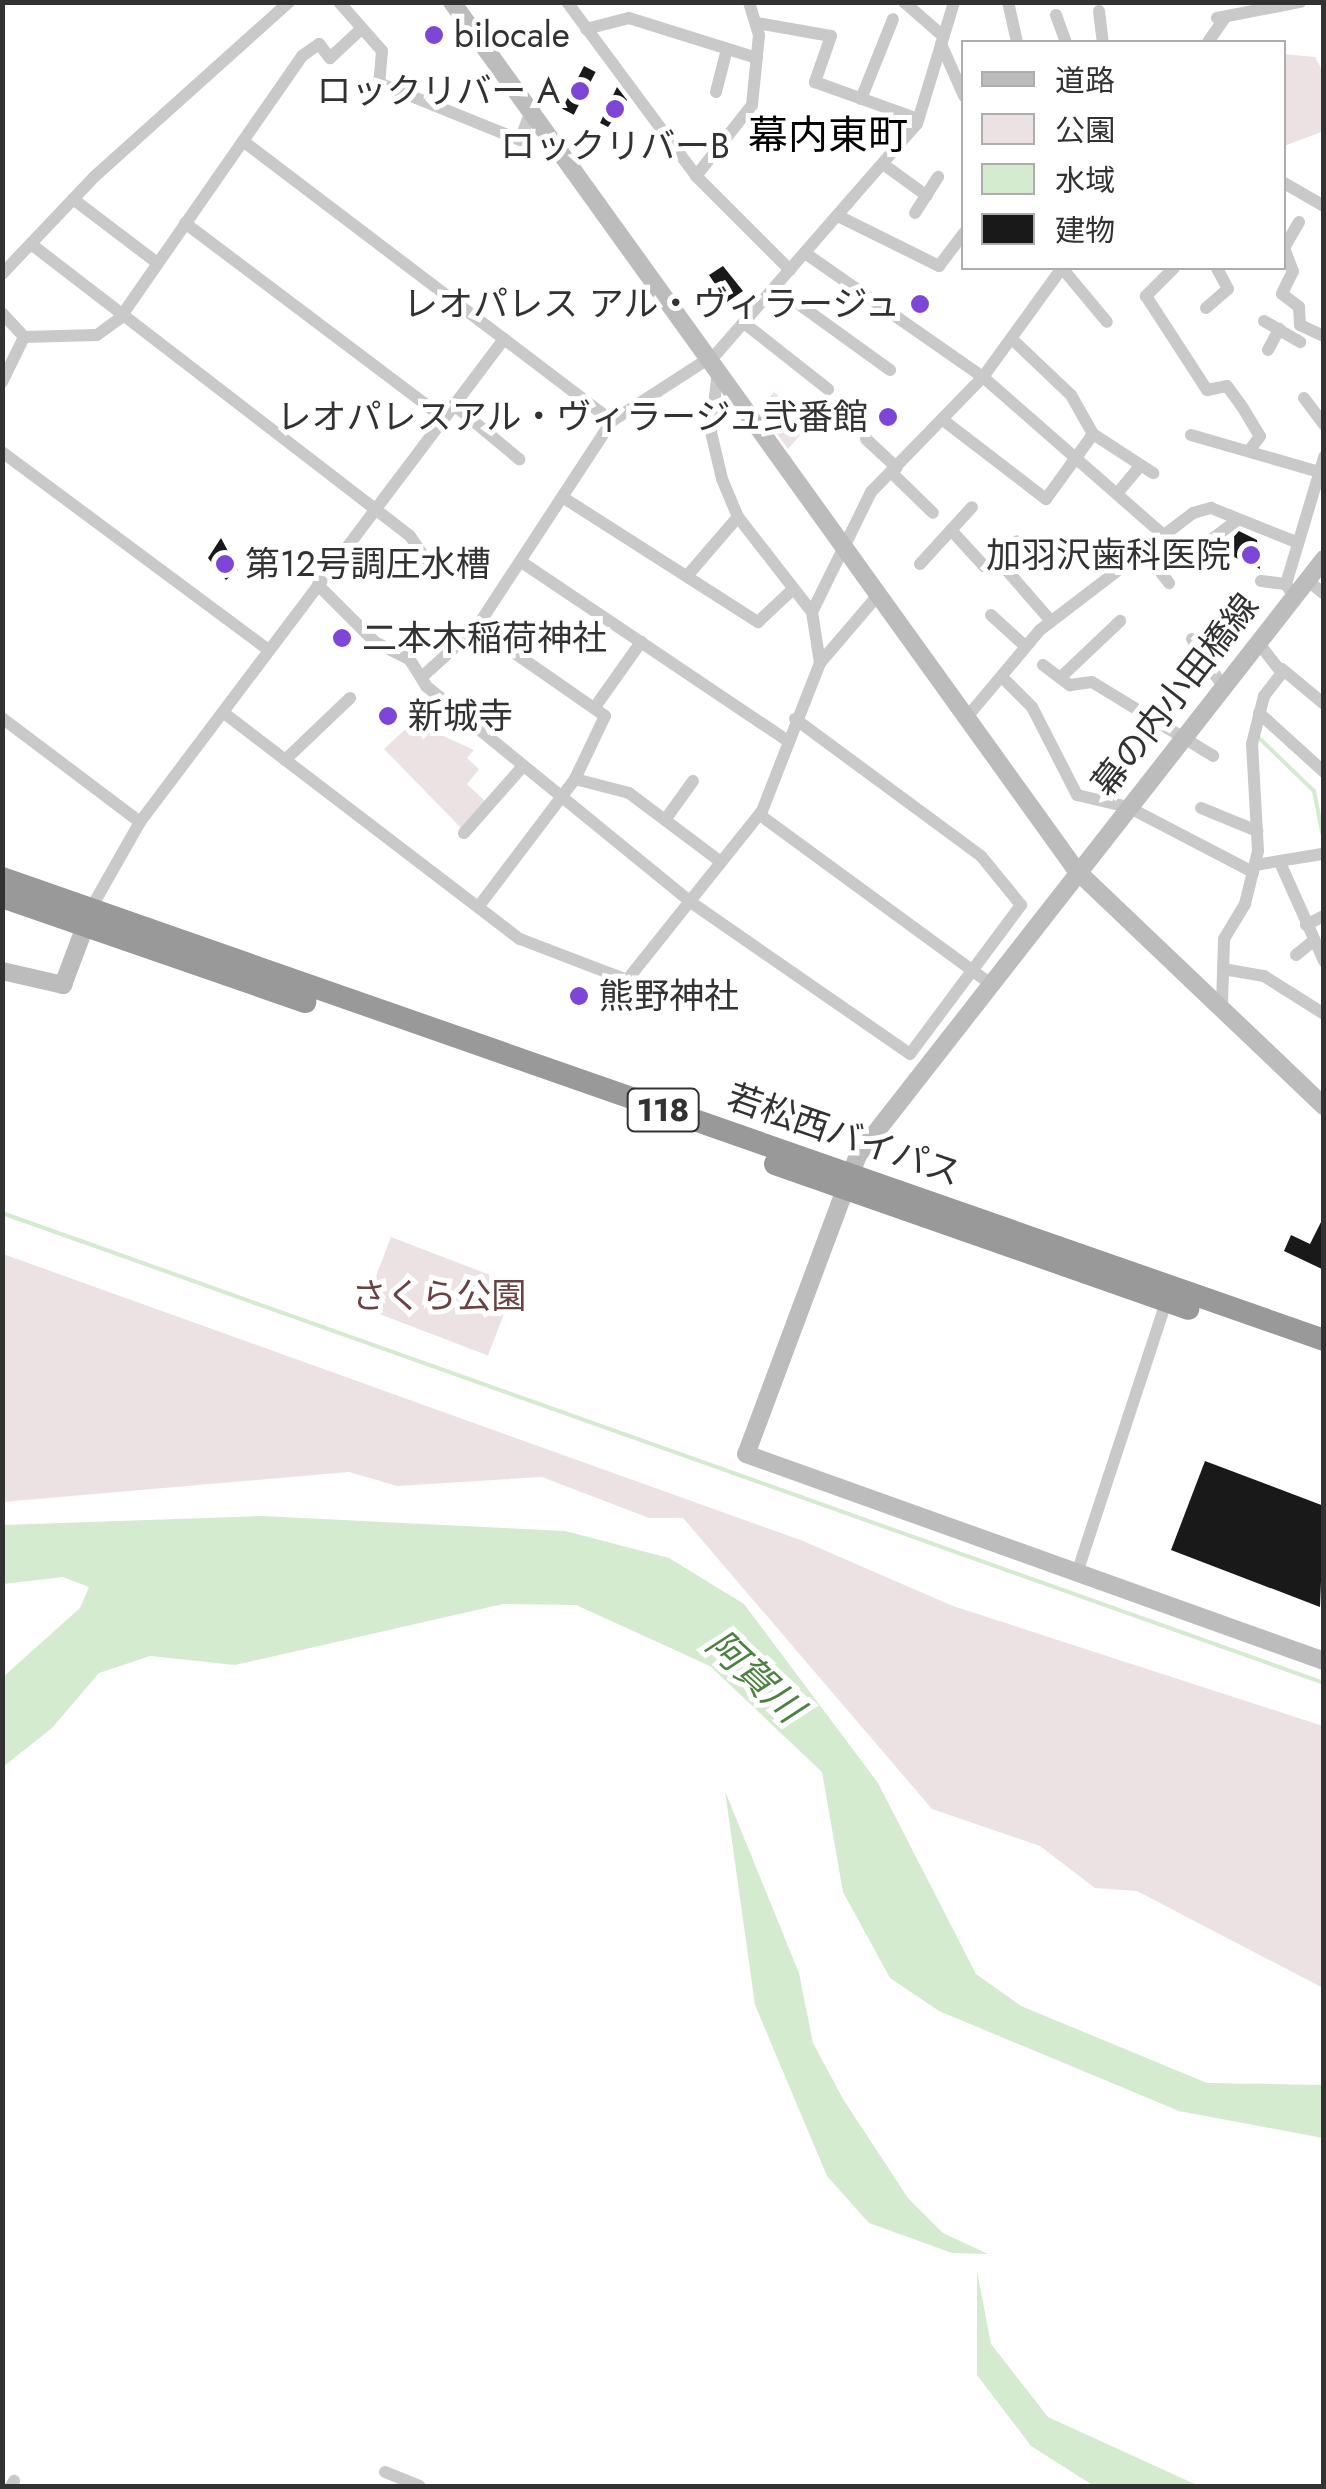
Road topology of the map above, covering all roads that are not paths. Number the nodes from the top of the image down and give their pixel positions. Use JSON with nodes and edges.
{"nodes":[{"id":1,"x":288,"y":2,"type":"edge"},
{"id":2,"x":339,"y":2,"type":"edge"},
{"id":3,"x":452,"y":2,"type":"edge"},
{"id":4,"x":567,"y":2,"type":"edge"},
{"id":5,"x":636,"y":2,"type":"edge"},
{"id":6,"x":750,"y":2,"type":"edge"},
{"id":7,"x":904,"y":2,"type":"edge"},
{"id":8,"x":1008,"y":2,"type":"edge"},
{"id":9,"x":1300,"y":2,"type":"edge"},
{"id":10,"x":948,"y":6,"type":"edge"},
{"id":11,"x":1099,"y":11,"type":"dead end"},
{"id":12,"x":1056,"y":16,"type":"dead end"},
{"id":13,"x":629,"y":18,"type":"junction"},
{"id":14,"x":893,"y":19,"type":"dead end"},
{"id":15,"x":758,"y":23,"type":"junction"},
{"id":16,"x":586,"y":29,"type":"junction"},
{"id":17,"x":360,"y":30,"type":"junction"},
{"id":18,"x":942,"y":40,"type":"junction"},
{"id":19,"x":1017,"y":40,"type":"edge"},
{"id":20,"x":1065,"y":40,"type":"edge"},
{"id":21,"x":1102,"y":40,"type":"edge"},
{"id":22,"x":1209,"y":40,"type":"edge"},
{"id":23,"x":727,"y":49,"type":"junction"},
{"id":24,"x":757,"y":58,"type":"junction"},
{"id":25,"x":961,"y":88,"type":"edge"},
{"id":26,"x":716,"y":92,"type":"dead end"},
{"id":27,"x":860,"y":99,"type":"junction"},
{"id":28,"x":530,"y":112,"type":"junction"},
{"id":29,"x":918,"y":119,"type":"junction"},
{"id":30,"x":243,"y":142,"type":"junction"},
{"id":31,"x":884,"y":164,"type":"junction"},
{"id":32,"x":696,"y":176,"type":"junction"},
{"id":33,"x":938,"y":177,"type":"dead end"},
{"id":34,"x":1286,"y":184,"type":"edge"},
{"id":35,"x":926,"y":196,"type":"junction"},
{"id":36,"x":73,"y":199,"type":"junction"},
{"id":37,"x":1324,"y":206,"type":"edge"},
{"id":38,"x":915,"y":213,"type":"dead end"},
{"id":39,"x":838,"y":216,"type":"junction"},
{"id":40,"x":1299,"y":222,"type":"dead end"},
{"id":41,"x":185,"y":223,"type":"junction"},
{"id":42,"x":961,"y":237,"type":"edge"},
{"id":43,"x":31,"y":244,"type":"junction"},
{"id":44,"x":1286,"y":245,"type":"edge"},
{"id":45,"x":805,"y":253,"type":"junction"},
{"id":46,"x":1286,"y":253,"type":"edge"},
{"id":47,"x":156,"y":262,"type":"junction"},
{"id":48,"x":790,"y":270,"type":"junction"},
{"id":49,"x":1064,"y":270,"type":"edge"},
{"id":50,"x":1172,"y":270,"type":"edge"},
{"id":51,"x":1218,"y":270,"type":"edge"},
{"id":52,"x":1050,"y":273,"type":"edge"},
{"id":53,"x":2,"y":274,"type":"edge"},
{"id":54,"x":775,"y":287,"type":"junction"},
{"id":55,"x":1206,"y":308,"type":"dead end"},
{"id":56,"x":2,"y":313,"type":"edge"},
{"id":57,"x":120,"y":318,"type":"junction"},
{"id":58,"x":1264,"y":321,"type":"dead end"},
{"id":59,"x":1107,"y":322,"type":"dead end"},
{"id":60,"x":744,"y":323,"type":"junction"},
{"id":61,"x":1307,"y":328,"type":"junction"},
{"id":62,"x":1279,"y":330,"type":"junction"},
{"id":63,"x":1324,"y":336,"type":"edge"},
{"id":64,"x":24,"y":338,"type":"junction"},
{"id":65,"x":504,"y":340,"type":"junction"},
{"id":66,"x":1013,"y":340,"type":"junction"},
{"id":67,"x":1268,"y":350,"type":"dead end"},
{"id":68,"x":713,"y":363,"type":"junction"},
{"id":69,"x":890,"y":370,"type":"dead end"},
{"id":70,"x":984,"y":377,"type":"junction"},
{"id":71,"x":2,"y":382,"type":"edge"},
{"id":72,"x":828,"y":390,"type":"dead end"},
{"id":73,"x":1304,"y":398,"type":"dead end"},
{"id":74,"x":454,"y":406,"type":"junction"},
{"id":75,"x":444,"y":418,"type":"junction"},
{"id":76,"x":943,"y":420,"type":"junction"},
{"id":77,"x":612,"y":421,"type":"junction"},
{"id":78,"x":1324,"y":425,"type":"edge"},
{"id":79,"x":1093,"y":434,"type":"junction"},
{"id":80,"x":1191,"y":435,"type":"dead end"},
{"id":81,"x":866,"y":440,"type":"dead end"},
{"id":82,"x":1249,"y":451,"type":"junction"},
{"id":83,"x":2,"y":452,"type":"edge"},
{"id":84,"x":1078,"y":454,"type":"junction"},
{"id":85,"x":1324,"y":457,"type":"edge"},
{"id":86,"x":520,"y":458,"type":"dead end"},
{"id":87,"x":895,"y":471,"type":"junction"},
{"id":88,"x":1316,"y":471,"type":"junction"},
{"id":89,"x":1120,"y":490,"type":"junction"},
{"id":90,"x":567,"y":500,"type":"junction"},
{"id":91,"x":972,"y":507,"type":"dead end"},
{"id":92,"x":374,"y":509,"type":"junction"},
{"id":93,"x":934,"y":513,"type":"dead end"},
{"id":94,"x":738,"y":517,"type":"junction"},
{"id":95,"x":1236,"y":522,"type":"junction"},
{"id":96,"x":951,"y":530,"type":"junction"},
{"id":97,"x":1160,"y":532,"type":"junction"},
{"id":98,"x":1017,"y":541,"type":"dead end"},
{"id":99,"x":1296,"y":542,"type":"junction"},
{"id":100,"x":846,"y":546,"type":"junction"},
{"id":101,"x":1143,"y":549,"type":"junction"},
{"id":102,"x":425,"y":558,"type":"dead end"},
{"id":103,"x":1186,"y":558,"type":"dead end"},
{"id":104,"x":1324,"y":559,"type":"edge"},
{"id":105,"x":523,"y":564,"type":"junction"},
{"id":106,"x":920,"y":564,"type":"dead end"},
{"id":107,"x":994,"y":566,"type":"junction"},
{"id":108,"x":687,"y":576,"type":"junction"},
{"id":109,"x":1307,"y":580,"type":"junction"},
{"id":110,"x":1262,"y":581,"type":"dead end"},
{"id":111,"x":1169,"y":583,"type":"dead end"},
{"id":112,"x":318,"y":585,"type":"junction"},
{"id":113,"x":792,"y":590,"type":"junction"},
{"id":114,"x":1290,"y":590,"type":"junction"},
{"id":115,"x":879,"y":594,"type":"junction"},
{"id":116,"x":1324,"y":594,"type":"edge"},
{"id":117,"x":812,"y":612,"type":"junction"},
{"id":118,"x":991,"y":615,"type":"dead end"},
{"id":119,"x":1051,"y":621,"type":"junction"},
{"id":120,"x":1120,"y":621,"type":"dead end"},
{"id":121,"x":477,"y":628,"type":"junction"},
{"id":122,"x":1192,"y":638,"type":"dead end"},
{"id":123,"x":640,"y":642,"type":"junction"},
{"id":124,"x":1258,"y":642,"type":"junction"},
{"id":125,"x":1024,"y":645,"type":"junction"},
{"id":126,"x":268,"y":650,"type":"junction"},
{"id":127,"x":820,"y":663,"type":"junction"},
{"id":128,"x":1043,"y":665,"type":"dead end"},
{"id":129,"x":1202,"y":666,"type":"junction"},
{"id":130,"x":1282,"y":669,"type":"junction"},
{"id":131,"x":424,"y":676,"type":"junction"},
{"id":132,"x":1003,"y":678,"type":"junction"},
{"id":133,"x":1060,"y":678,"type":"junction"},
{"id":134,"x":1185,"y":679,"type":"dead end"},
{"id":135,"x":1223,"y":687,"type":"junction"},
{"id":136,"x":350,"y":698,"type":"dead end"},
{"id":137,"x":1324,"y":704,"type":"edge"},
{"id":138,"x":595,"y":707,"type":"junction"},
{"id":139,"x":224,"y":713,"type":"junction"},
{"id":140,"x":1259,"y":713,"type":"junction"},
{"id":141,"x":2,"y":718,"type":"edge"},
{"id":142,"x":968,"y":718,"type":"junction"},
{"id":143,"x":796,"y":719,"type":"junction"},
{"id":144,"x":786,"y":740,"type":"junction"},
{"id":145,"x":1182,"y":740,"type":"junction"},
{"id":146,"x":1214,"y":756,"type":"dead end"},
{"id":147,"x":285,"y":760,"type":"junction"},
{"id":148,"x":522,"y":766,"type":"junction"},
{"id":149,"x":1324,"y":772,"type":"edge"},
{"id":150,"x":576,"y":780,"type":"junction"},
{"id":151,"x":692,"y":782,"type":"dead end"},
{"id":152,"x":561,"y":798,"type":"junction"},
{"id":153,"x":1128,"y":807,"type":"junction"},
{"id":154,"x":1201,"y":808,"type":"dead end"},
{"id":155,"x":760,"y":814,"type":"junction"},
{"id":156,"x":665,"y":820,"type":"junction"},
{"id":157,"x":140,"y":822,"type":"junction"},
{"id":158,"x":1257,"y":831,"type":"junction"},
{"id":159,"x":464,"y":834,"type":"dead end"},
{"id":160,"x":1322,"y":854,"type":"edge"},
{"id":161,"x":721,"y":862,"type":"junction"},
{"id":162,"x":1282,"y":866,"type":"junction"},
{"id":163,"x":1254,"y":869,"type":"junction"},
{"id":164,"x":1077,"y":871,"type":"junction"},
{"id":165,"x":2,"y":878,"type":"edge"},
{"id":166,"x":2,"y":897,"type":"edge"},
{"id":167,"x":692,"y":904,"type":"junction"},
{"id":168,"x":478,"y":906,"type":"junction"},
{"id":169,"x":1324,"y":916,"type":"edge"},
{"id":170,"x":88,"y":918,"type":"junction"},
{"id":171,"x":1306,"y":924,"type":"junction"},
{"id":172,"x":1313,"y":940,"type":"junction"},
{"id":173,"x":1296,"y":955,"type":"dead end"},
{"id":174,"x":1324,"y":961,"type":"edge"},
{"id":175,"x":1224,"y":969,"type":"junction"},
{"id":176,"x":2,"y":971,"type":"edge"},
{"id":177,"x":981,"y":977,"type":"junction"},
{"id":178,"x":1222,"y":1004,"type":"junction"},
{"id":179,"x":1324,"y":1014,"type":"edge"},
{"id":180,"x":1324,"y":1106,"type":"edge"},
{"id":181,"x":846,"y":1180,"type":"junction"},
{"id":182,"x":1166,"y":1302,"type":"junction"},
{"id":183,"x":1324,"y":1340,"type":"edge"},
{"id":184,"x":1324,"y":1356,"type":"edge"},
{"id":185,"x":1076,"y":1573,"type":"junction"},
{"id":186,"x":1324,"y":1662,"type":"edge"},
{"id":187,"x":385,"y":2472,"type":"dead end"},
{"id":188,"x":419,"y":2486,"type":"edge"}],
"edges":[{"from":1,"to":36,"type":"street"},
{"from":2,"to":17,"type":"street"},
{"from":3,"to":28,"type":"street"},
{"from":4,"to":16,"type":"street"},
{"from":5,"to":13,"type":"street"},
{"from":6,"to":15,"type":"street"},
{"from":7,"to":18,"type":"street"},
{"from":8,"to":19,"type":"street"},
{"from":9,"to":22,"type":"street"},
{"from":10,"to":18,"type":"street"},
{"from":11,"to":21,"type":"street"},
{"from":12,"to":20,"type":"street"},
{"from":13,"to":16,"type":"street"},
{"from":13,"to":23,"type":"street"},
{"from":14,"to":27,"type":"street"},
{"from":15,"to":24,"type":"street"},
{"from":15,"to":27,"type":"street"},
{"from":16,"to":32,"type":"street"},
{"from":17,"to":28,"type":"street"},
{"from":17,"to":30,"type":"street"},
{"from":18,"to":25,"type":"street"},
{"from":18,"to":29,"type":"street"},
{"from":23,"to":24,"type":"street"},
{"from":23,"to":26,"type":"street"},
{"from":24,"to":32,"type":"street"},
{"from":27,"to":29,"type":"street"},
{"from":28,"to":68,"type":"street"},
{"from":29,"to":31,"type":"street"},
{"from":30,"to":41,"type":"street"},
{"from":30,"to":65,"type":"street"},
{"from":31,"to":35,"type":"street"},
{"from":31,"to":39,"type":"street"},
{"from":32,"to":48,"type":"street"},
{"from":33,"to":35,"type":"street"},
{"from":34,"to":37,"type":"street"},
{"from":35,"to":38,"type":"street"},
{"from":36,"to":43,"type":"street"},
{"from":36,"to":47,"type":"street"},
{"from":39,"to":42,"type":"street"},
{"from":39,"to":45,"type":"street"},
{"from":40,"to":44,"type":"street"},
{"from":41,"to":47,"type":"street"},
{"from":41,"to":75,"type":"street"},
{"from":43,"to":53,"type":"street"},
{"from":43,"to":57,"type":"street"},
{"from":45,"to":48,"type":"street"},
{"from":45,"to":70,"type":"street"},
{"from":46,"to":61,"type":"street"},
{"from":47,"to":57,"type":"street"},
{"from":48,"to":54,"type":"street"},
{"from":49,"to":59,"type":"street"},
{"from":50,"to":82,"type":"street"},
{"from":51,"to":55,"type":"street"},
{"from":52,"to":66,"type":"street"},
{"from":54,"to":60,"type":"street"},
{"from":54,"to":69,"type":"street"},
{"from":56,"to":64,"type":"street"},
{"from":57,"to":64,"type":"street"},
{"from":57,"to":92,"type":"street"},
{"from":58,"to":62,"type":"street"},
{"from":60,"to":68,"type":"street"},
{"from":60,"to":72,"type":"street"},
{"from":61,"to":62,"type":"street"},
{"from":61,"to":63,"type":"street"},
{"from":62,"to":67,"type":"street"},
{"from":64,"to":71,"type":"street"},
{"from":65,"to":74,"type":"street"},
{"from":65,"to":77,"type":"street"},
{"from":66,"to":70,"type":"street"},
{"from":66,"to":79,"type":"street"},
{"from":68,"to":77,"type":"street"},
{"from":68,"to":94,"type":"street"},
{"from":68,"to":100,"type":"street"},
{"from":70,"to":76,"type":"street"},
{"from":70,"to":84,"type":"street"},
{"from":73,"to":78,"type":"street"},
{"from":74,"to":75,"type":"street"},
{"from":74,"to":86,"type":"street"},
{"from":75,"to":92,"type":"street"},
{"from":76,"to":84,"type":"street"},
{"from":76,"to":87,"type":"street"},
{"from":77,"to":90,"type":"street"},
{"from":79,"to":84,"type":"street"},
{"from":79,"to":89,"type":"street"},
{"from":80,"to":82,"type":"street"},
{"from":81,"to":87,"type":"street"},
{"from":82,"to":88,"type":"street"},
{"from":83,"to":126,"type":"street"},
{"from":84,"to":89,"type":"street"},
{"from":85,"to":88,"type":"street"},
{"from":87,"to":93,"type":"street"},
{"from":87,"to":100,"type":"street"},
{"from":88,"to":99,"type":"street"},
{"from":89,"to":97,"type":"street"},
{"from":90,"to":105,"type":"street"},
{"from":90,"to":108,"type":"street"},
{"from":91,"to":96,"type":"street"},
{"from":92,"to":102,"type":"street"},
{"from":92,"to":112,"type":"street"},
{"from":94,"to":108,"type":"street"},
{"from":94,"to":113,"type":"street"},
{"from":95,"to":97,"type":"street"},
{"from":95,"to":99,"type":"street"},
{"from":95,"to":103,"type":"street"},
{"from":96,"to":106,"type":"street"},
{"from":96,"to":107,"type":"street"},
{"from":97,"to":101,"type":"street"},
{"from":98,"to":107,"type":"street"},
{"from":99,"to":114,"type":"street"},
{"from":100,"to":115,"type":"street"},
{"from":100,"to":117,"type":"street"},
{"from":101,"to":111,"type":"street"},
{"from":101,"to":119,"type":"street"},
{"from":104,"to":109,"type":"street","name":"幕の内小田橋線"},
{"from":105,"to":121,"type":"street"},
{"from":105,"to":123,"type":"street"},
{"from":107,"to":119,"type":"street"},
{"from":108,"to":113,"type":"street"},
{"from":109,"to":114,"type":"street","name":"幕の内小田橋線"},
{"from":109,"to":116,"type":"street"},
{"from":110,"to":114,"type":"street"},
{"from":112,"to":126,"type":"street"},
{"from":112,"to":131,"type":"street"},
{"from":113,"to":117,"type":"street"},
{"from":114,"to":124,"type":"street","name":"幕の内小田橋線"},
{"from":115,"to":127,"type":"street"},
{"from":115,"to":142,"type":"street"},
{"from":117,"to":127,"type":"street"},
{"from":118,"to":125,"type":"street"},
{"from":119,"to":125,"type":"street"},
{"from":120,"to":133,"type":"street"},
{"from":121,"to":131,"type":"street"},
{"from":121,"to":138,"type":"street"},
{"from":122,"to":129,"type":"street"},
{"from":123,"to":138,"type":"street"},
{"from":123,"to":144,"type":"street"},
{"from":124,"to":130,"type":"street"},
{"from":124,"to":135,"type":"street","name":"幕の内小田橋線"},
{"from":125,"to":132,"type":"street"},
{"from":126,"to":139,"type":"street"},
{"from":127,"to":143,"type":"street"},
{"from":128,"to":133,"type":"street"},
{"from":129,"to":134,"type":"street"},
{"from":129,"to":135,"type":"street"},
{"from":130,"to":137,"type":"street"},
{"from":130,"to":140,"type":"street"},
{"from":131,"to":148,"type":"street"},
{"from":132,"to":142,"type":"street"},
{"from":132,"to":153,"type":"street"},
{"from":133,"to":145,"type":"street"},
{"from":135,"to":145,"type":"street","name":"幕の内小田橋線"},
{"from":136,"to":147,"type":"street"},
{"from":138,"to":150,"type":"street"},
{"from":139,"to":147,"type":"street"},
{"from":139,"to":157,"type":"street"},
{"from":140,"to":149,"type":"street"},
{"from":140,"to":158,"type":"street"},
{"from":141,"to":157,"type":"street"},
{"from":142,"to":164,"type":"street"},
{"from":143,"to":144,"type":"street"},
{"from":143,"to":177,"type":"street"},
{"from":144,"to":155,"type":"street"},
{"from":145,"to":146,"type":"street"},
{"from":145,"to":153,"type":"street","name":"幕の内小田橋線"},
{"from":147,"to":168,"type":"street"},
{"from":148,"to":152,"type":"street"},
{"from":148,"to":159,"type":"street"},
{"from":150,"to":152,"type":"street"},
{"from":150,"to":156,"type":"street"},
{"from":151,"to":156,"type":"street"},
{"from":152,"to":167,"type":"street"},
{"from":152,"to":168,"type":"street"},
{"from":153,"to":163,"type":"street"},
{"from":153,"to":164,"type":"street","name":"幕の内小田橋線"},
{"from":154,"to":158,"type":"street"},
{"from":155,"to":161,"type":"street"},
{"from":155,"to":177,"type":"street"},
{"from":156,"to":161,"type":"street"},
{"from":157,"to":170,"type":"street"},
{"from":158,"to":163,"type":"street"},
{"from":160,"to":162,"type":"street"},
{"from":161,"to":167,"type":"street"},
{"from":162,"to":163,"type":"street"},
{"from":162,"to":171,"type":"street"},
{"from":163,"to":175,"type":"street"},
{"from":164,"to":177,"type":"street","name":"幕の内小田橋線"},
{"from":164,"to":178,"type":"street"},
{"from":165,"to":170,"type":"highway","name":"若松西バイパス","number":"118"},
{"from":166,"to":170,"type":"highway","name":"若松西バイパス","number":"118"},
{"from":167,"to":168,"type":"street"},
{"from":167,"to":177,"type":"street"},
{"from":169,"to":171,"type":"street"},
{"from":170,"to":176,"type":"street"},
{"from":170,"to":181,"type":"highway","name":"若松西バイパス","number":"118"},
{"from":171,"to":172,"type":"street"},
{"from":172,"to":173,"type":"street"},
{"from":172,"to":174,"type":"street"},
{"from":175,"to":178,"type":"street"},
{"from":175,"to":179,"type":"street"},
{"from":177,"to":181,"type":"street","name":"幕の内小田橋線"},
{"from":178,"to":180,"type":"street"},
{"from":181,"to":182,"type":"highway","name":"若松西バイパス","number":"118"},
{"from":181,"to":183,"type":"highway","name":"若松西バイパス","number":"118"},
{"from":181,"to":185,"type":"street","name":"幕の内小田橋線"},
{"from":182,"to":184,"type":"highway","name":"若松西バイパス","number":"118"},
{"from":182,"to":185,"type":"street"},
{"from":185,"to":186,"type":"street"},
{"from":187,"to":188,"type":"street"}]}
